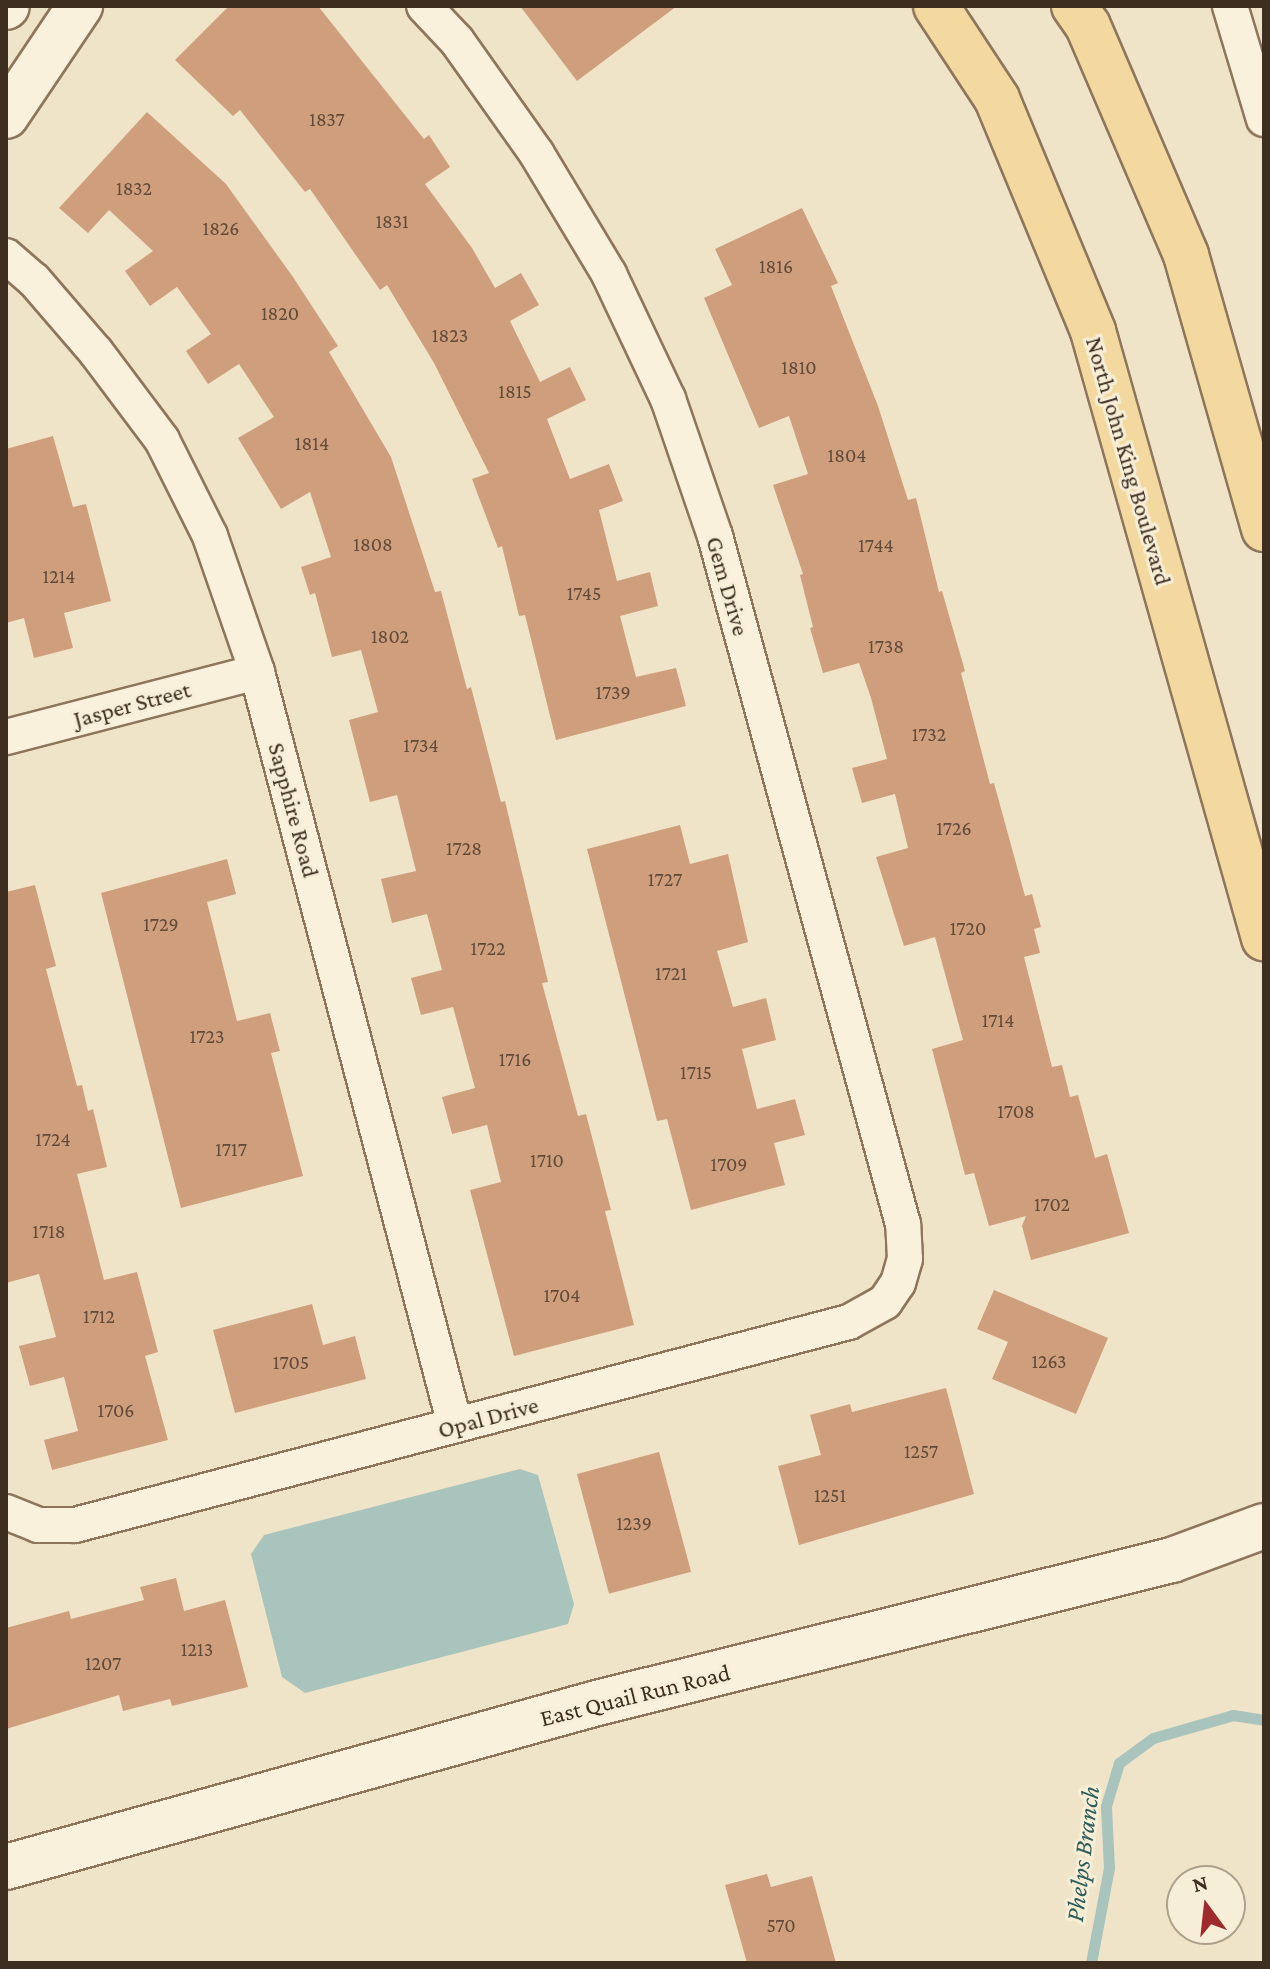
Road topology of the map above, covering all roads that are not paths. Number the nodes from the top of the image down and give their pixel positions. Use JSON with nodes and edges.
{"nodes":[{"id":1,"x":80,"y":6,"type":"edge"},
{"id":2,"x":424,"y":6,"type":"edge"},
{"id":3,"x":936,"y":6,"type":"edge"},
{"id":4,"x":1074,"y":6,"type":"edge"},
{"id":5,"x":1230,"y":6,"type":"edge"},
{"id":6,"x":6,"y":116,"type":"edge"},
{"id":7,"x":1264,"y":119,"type":"edge"},
{"id":8,"x":6,"y":256,"type":"edge"},
{"id":9,"x":1264,"y":529,"type":"edge"},
{"id":10,"x":257,"y":672,"type":"junction"},
{"id":11,"x":6,"y":737,"type":"edge"},
{"id":12,"x":1264,"y":938,"type":"edge"},
{"id":13,"x":903,"y":1224,"type":"joint"},
{"id":14,"x":455,"y":1425,"type":"junction"},
{"id":15,"x":6,"y":1512,"type":"edge"},
{"id":16,"x":1264,"y":1526,"type":"edge"},
{"id":17,"x":6,"y":1867,"type":"edge"}],
"edges":[{"from":1,"to":6,"type":"street"},
{"from":2,"to":13,"type":"street","name":"Gem Drive"},
{"from":3,"to":12,"type":"main road","name":"North John King Boulevard"},
{"from":4,"to":9,"type":"main road"},
{"from":5,"to":7,"type":"street"},
{"from":8,"to":10,"type":"street","name":"Sapphire Road"},
{"from":10,"to":11,"type":"street","name":"Jasper Street"},
{"from":10,"to":14,"type":"street","name":"Sapphire Road"},
{"from":13,"to":14,"type":"street","name":"Opal Drive"},
{"from":14,"to":15,"type":"street","name":"Opal Drive"},
{"from":16,"to":17,"type":"street","name":"East Quail Run Road"}]}
